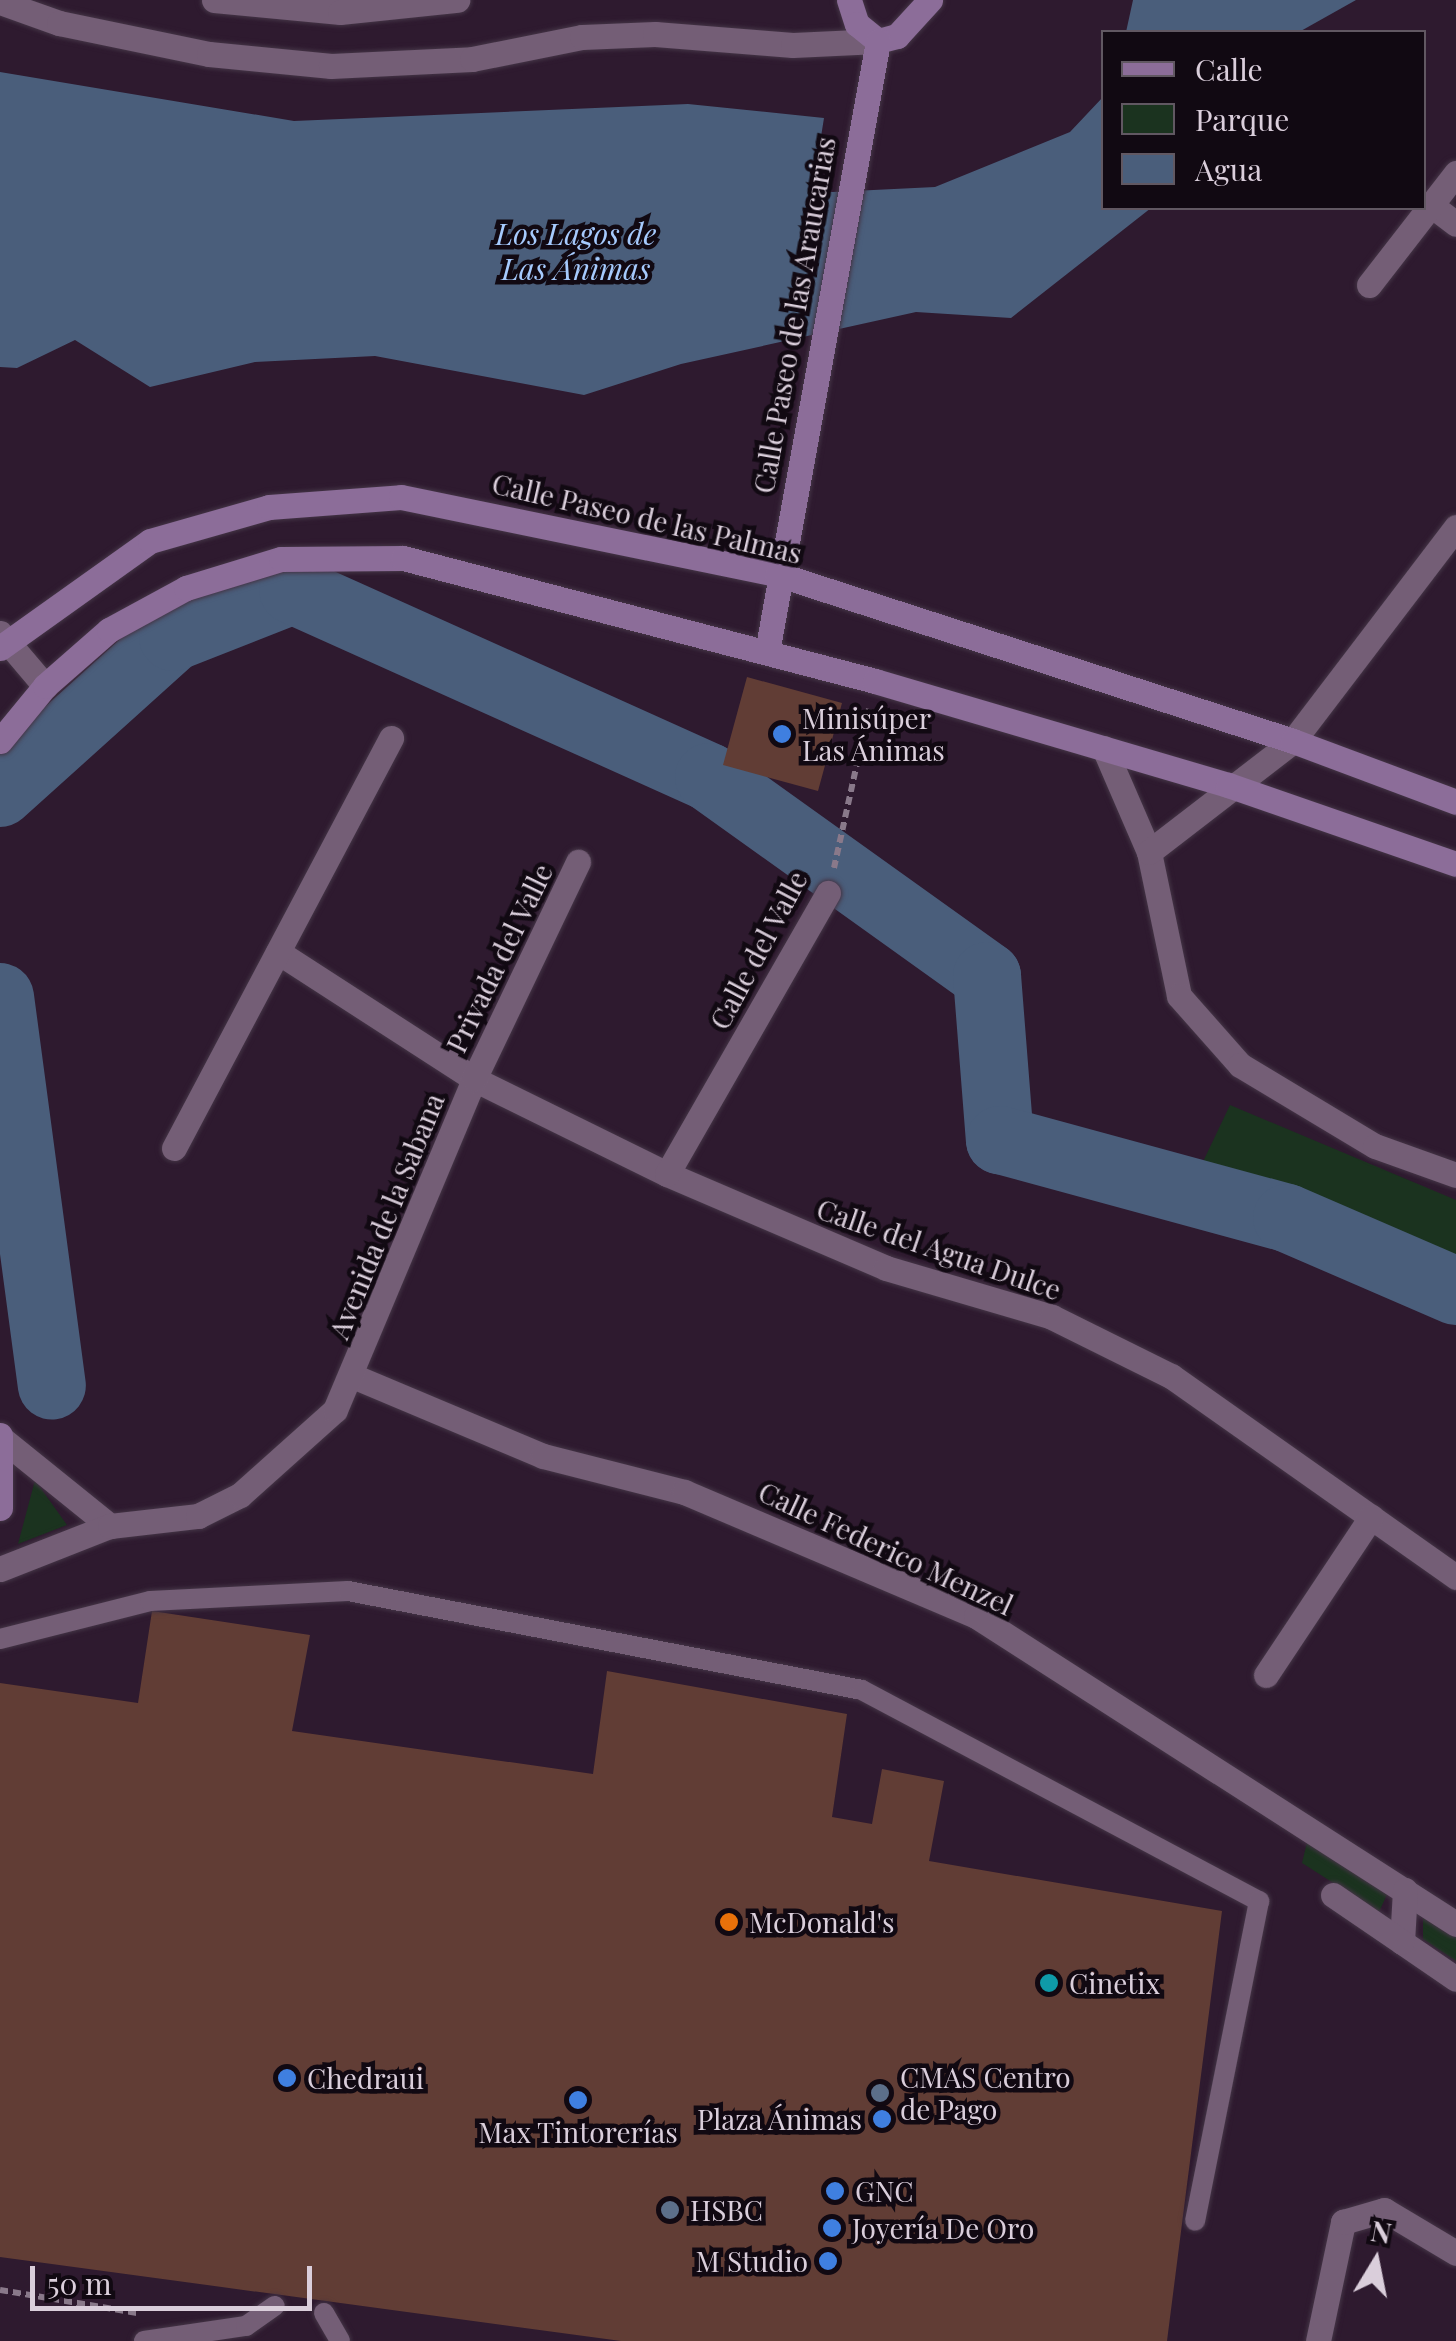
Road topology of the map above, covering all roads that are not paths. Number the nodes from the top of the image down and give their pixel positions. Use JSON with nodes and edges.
{"nodes":[{"id":1,"x":214,"y":0,"type":"edge"},
{"id":2,"x":457,"y":0,"type":"edge"},
{"id":3,"x":849,"y":0,"type":"edge"},
{"id":4,"x":930,"y":0,"type":"edge"},
{"id":5,"x":0,"y":2,"type":"edge"},
{"id":6,"x":878,"y":40,"type":"junction"},
{"id":7,"x":1456,"y":173,"type":"edge"},
{"id":8,"x":1432,"y":205,"type":"junction"},
{"id":9,"x":1456,"y":224,"type":"edge"},
{"id":10,"x":1369,"y":285,"type":"dead end"},
{"id":11,"x":1456,"y":526,"type":"edge"},
{"id":12,"x":778,"y":574,"type":"junction"},
{"id":13,"x":2,"y":640,"type":"edge"},
{"id":14,"x":767,"y":652,"type":"junction"},
{"id":15,"x":45,"y":686,"type":"junction"},
{"id":16,"x":390,"y":738,"type":"dead end"},
{"id":17,"x":1293,"y":740,"type":"junction"},
{"id":18,"x":0,"y":741,"type":"edge"},
{"id":19,"x":1104,"y":748,"type":"junction"},
{"id":20,"x":1228,"y":785,"type":"junction"},
{"id":21,"x":1456,"y":802,"type":"edge"},
{"id":22,"x":1149,"y":852,"type":"junction"},
{"id":23,"x":578,"y":862,"type":"dead end"},
{"id":24,"x":1456,"y":864,"type":"edge"},
{"id":25,"x":828,"y":893,"type":"road end"},
{"id":26,"x":278,"y":952,"type":"junction"},
{"id":27,"x":474,"y":1079,"type":"junction"},
{"id":28,"x":174,"y":1148,"type":"dead end"},
{"id":29,"x":668,"y":1174,"type":"junction"},
{"id":30,"x":1456,"y":1175,"type":"edge"},
{"id":31,"x":353,"y":1376,"type":"junction"},
{"id":32,"x":1,"y":1437,"type":"edge"},
{"id":33,"x":0,"y":1508,"type":"edge"},
{"id":34,"x":1371,"y":1517,"type":"junction"},
{"id":35,"x":110,"y":1526,"type":"junction"},
{"id":36,"x":0,"y":1568,"type":"edge"},
{"id":37,"x":1456,"y":1577,"type":"edge"},
{"id":38,"x":0,"y":1639,"type":"edge"},
{"id":39,"x":1266,"y":1675,"type":"dead end"},
{"id":40,"x":1405,"y":1890,"type":"junction"},
{"id":41,"x":1332,"y":1895,"type":"dead end"},
{"id":42,"x":1456,"y":1924,"type":"edge"},
{"id":43,"x":1402,"y":1942,"type":"junction"},
{"id":44,"x":1456,"y":1979,"type":"edge"},
{"id":45,"x":1194,"y":2222,"type":"dead end"},
{"id":46,"x":1456,"y":2253,"type":"edge"},
{"id":47,"x":276,"y":2306,"type":"dead end"},
{"id":48,"x":324,"y":2313,"type":"dead end"},
{"id":49,"x":144,"y":2341,"type":"edge"},
{"id":50,"x":340,"y":2341,"type":"edge"},
{"id":51,"x":1318,"y":2341,"type":"edge"}],
"edges":[{"from":1,"to":2,"type":"street"},
{"from":3,"to":6,"type":"main road"},
{"from":4,"to":6,"type":"main road"},
{"from":5,"to":6,"type":"street"},
{"from":6,"to":12,"type":"main road","name":"Calle Paseo de las Araucarias"},
{"from":7,"to":8,"type":"street"},
{"from":8,"to":9,"type":"street"},
{"from":8,"to":10,"type":"street"},
{"from":11,"to":17,"type":"street"},
{"from":12,"to":13,"type":"main road","name":"Calle Paseo de las Palmas"},
{"from":12,"to":14,"type":"main road","name":"Calle Paseo de las Araucarias"},
{"from":12,"to":17,"type":"main road","name":"Calle Paseo de las Palmas"},
{"from":13,"to":15,"type":"street","name":"Calle Paseo de las Palmas"},
{"from":14,"to":15,"type":"main road"},
{"from":14,"to":19,"type":"main road"},
{"from":15,"to":18,"type":"main road"},
{"from":16,"to":26,"type":"street"},
{"from":17,"to":20,"type":"street"},
{"from":17,"to":21,"type":"main road","name":"Calle Paseo de las Palmas"},
{"from":19,"to":20,"type":"main road"},
{"from":19,"to":22,"type":"street"},
{"from":20,"to":22,"type":"street"},
{"from":20,"to":24,"type":"main road"},
{"from":22,"to":30,"type":"street"},
{"from":23,"to":27,"type":"street","name":"Privada del Valle"},
{"from":25,"to":29,"type":"street","name":"Calle del Valle"},
{"from":26,"to":27,"type":"street","name":"Calle del Agua Dulce"},
{"from":26,"to":28,"type":"street"},
{"from":27,"to":29,"type":"street","name":"Calle del Agua Dulce"},
{"from":27,"to":31,"type":"street","name":"Avenida de la Sabana"},
{"from":29,"to":34,"type":"street","name":"Calle del Agua Dulce"},
{"from":31,"to":35,"type":"street","name":"Avenida de la Sabana"},
{"from":31,"to":40,"type":"street","name":"Calle Federico Menzel"},
{"from":32,"to":33,"type":"main road"},
{"from":32,"to":35,"type":"street"},
{"from":34,"to":37,"type":"street","name":"Calle del Agua Dulce"},
{"from":34,"to":39,"type":"street"},
{"from":35,"to":36,"type":"street","name":"Avenida de la Sabana"},
{"from":38,"to":45,"type":"lane"},
{"from":40,"to":42,"type":"street","name":"Calle Federico Menzel"},
{"from":40,"to":43,"type":"street"},
{"from":41,"to":43,"type":"street"},
{"from":43,"to":44,"type":"street"},
{"from":46,"to":51,"type":"street"},
{"from":47,"to":49,"type":"lane"},
{"from":48,"to":50,"type":"lane"}]}
